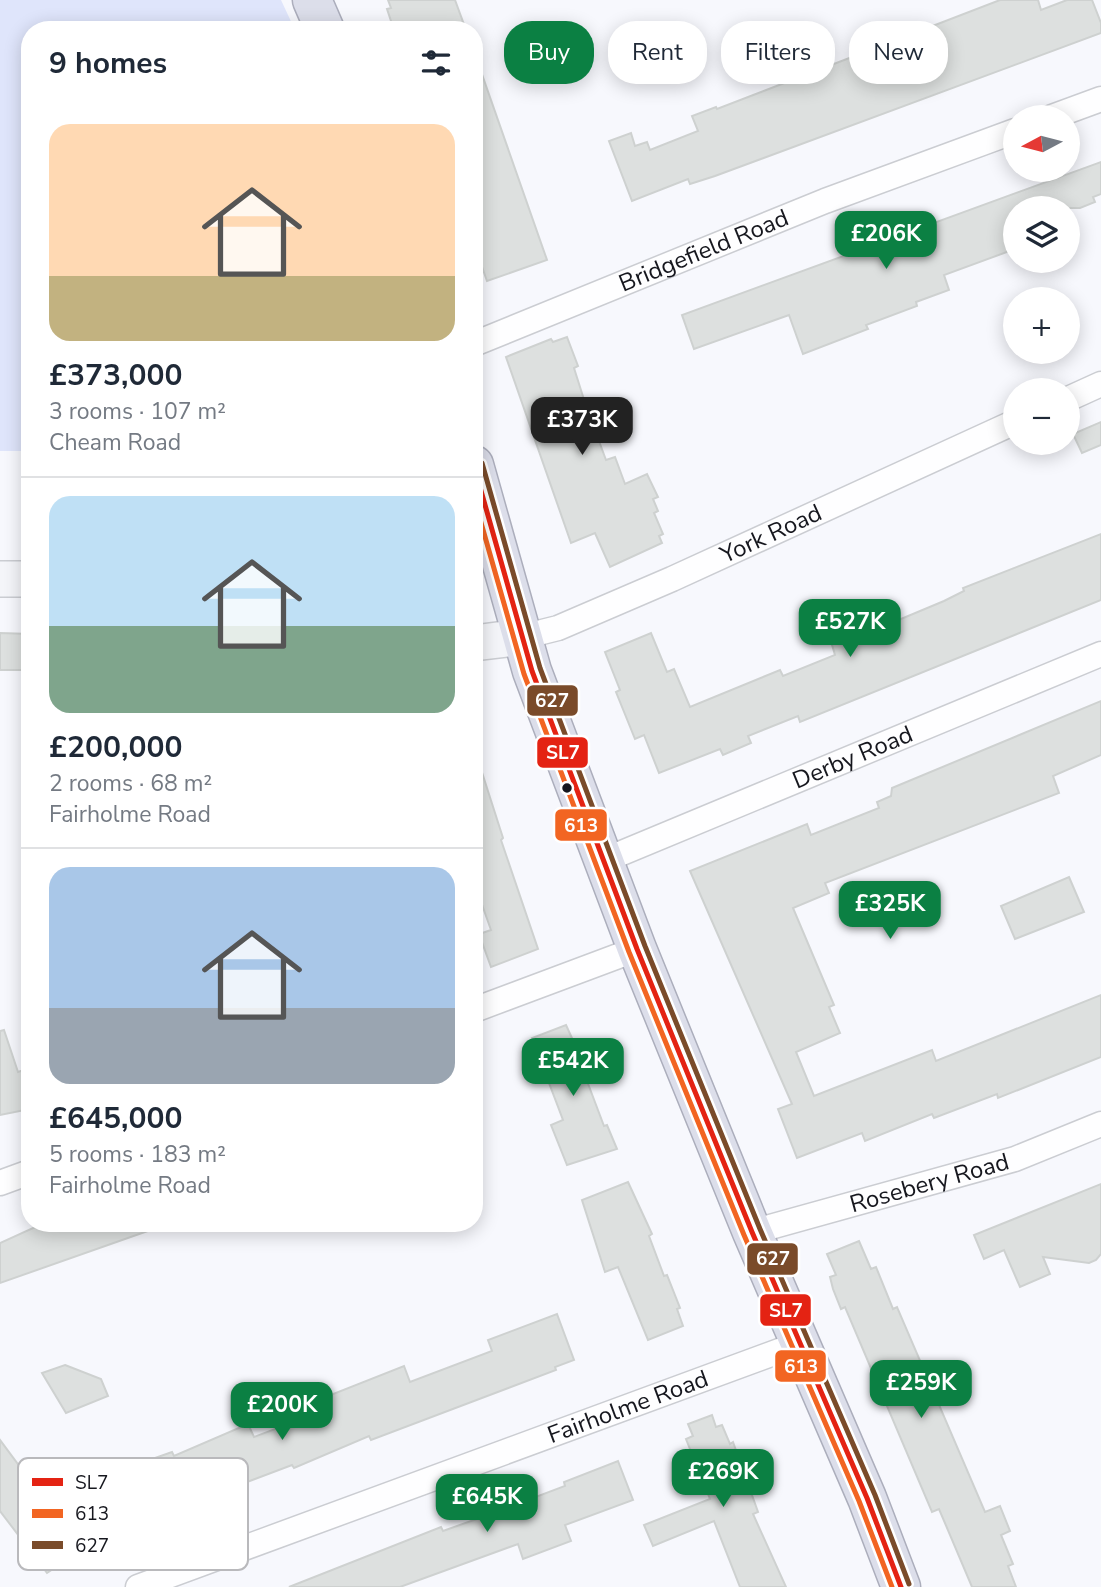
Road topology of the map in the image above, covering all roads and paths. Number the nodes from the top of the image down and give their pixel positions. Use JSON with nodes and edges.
{"nodes":[{"id":1,"x":312,"y":0,"type":"edge"},
{"id":2,"x":321,"y":21,"type":"edge"},
{"id":3,"x":1101,"y":99,"type":"edge"},
{"id":4,"x":1080,"y":107,"type":"edge"},
{"id":5,"x":1003,"y":135,"type":"edge"},
{"id":6,"x":483,"y":340,"type":"edge"},
{"id":7,"x":1101,"y":384,"type":"edge"},
{"id":8,"x":1080,"y":394,"type":"edge"},
{"id":9,"x":1003,"y":427,"type":"edge"},
{"id":10,"x":483,"y":497,"type":"edge"},
{"id":11,"x":0,"y":579,"type":"edge"},
{"id":12,"x":21,"y":579,"type":"edge"},
{"id":13,"x":522,"y":637,"type":"junction"},
{"id":14,"x":483,"y":642,"type":"edge"},
{"id":15,"x":1101,"y":654,"type":"edge"},
{"id":16,"x":605,"y":860,"type":"junction"},
{"id":17,"x":637,"y":949,"type":"junction"},
{"id":18,"x":483,"y":1007,"type":"edge"},
{"id":19,"x":1101,"y":1124,"type":"edge"},
{"id":20,"x":21,"y":1175,"type":"edge"},
{"id":21,"x":0,"y":1183,"type":"edge"},
{"id":22,"x":752,"y":1232,"type":"junction"},
{"id":23,"x":800,"y":1343,"type":"junction"},
{"id":24,"x":248,"y":1546,"type":"edge"},
{"id":25,"x":184,"y":1570,"type":"edge"},
{"id":26,"x":138,"y":1587,"type":"edge"},
{"id":27,"x":901,"y":1587,"type":"edge"}],
"edges":[{"from":1,"to":2,"type":"highway"},
{"from":3,"to":4,"type":"street"},
{"from":5,"to":6,"type":"street","name":"Bridgefield Road"},
{"from":7,"to":8,"type":"street"},
{"from":9,"to":13,"type":"street","name":"York Road"},
{"from":10,"to":13,"type":"highway"},
{"from":11,"to":12,"type":"street"},
{"from":13,"to":14,"type":"street"},
{"from":13,"to":16,"type":"highway"},
{"from":15,"to":16,"type":"street","name":"Derby Road"},
{"from":16,"to":17,"type":"highway"},
{"from":17,"to":18,"type":"street"},
{"from":17,"to":22,"type":"highway"},
{"from":19,"to":22,"type":"street","name":"Rosebery Road"},
{"from":20,"to":21,"type":"street"},
{"from":22,"to":23,"type":"highway"},
{"from":23,"to":24,"type":"street","name":"Fairholme Road"},
{"from":23,"to":27,"type":"highway"},
{"from":25,"to":26,"type":"street","name":"Fairholme Road"}]}
